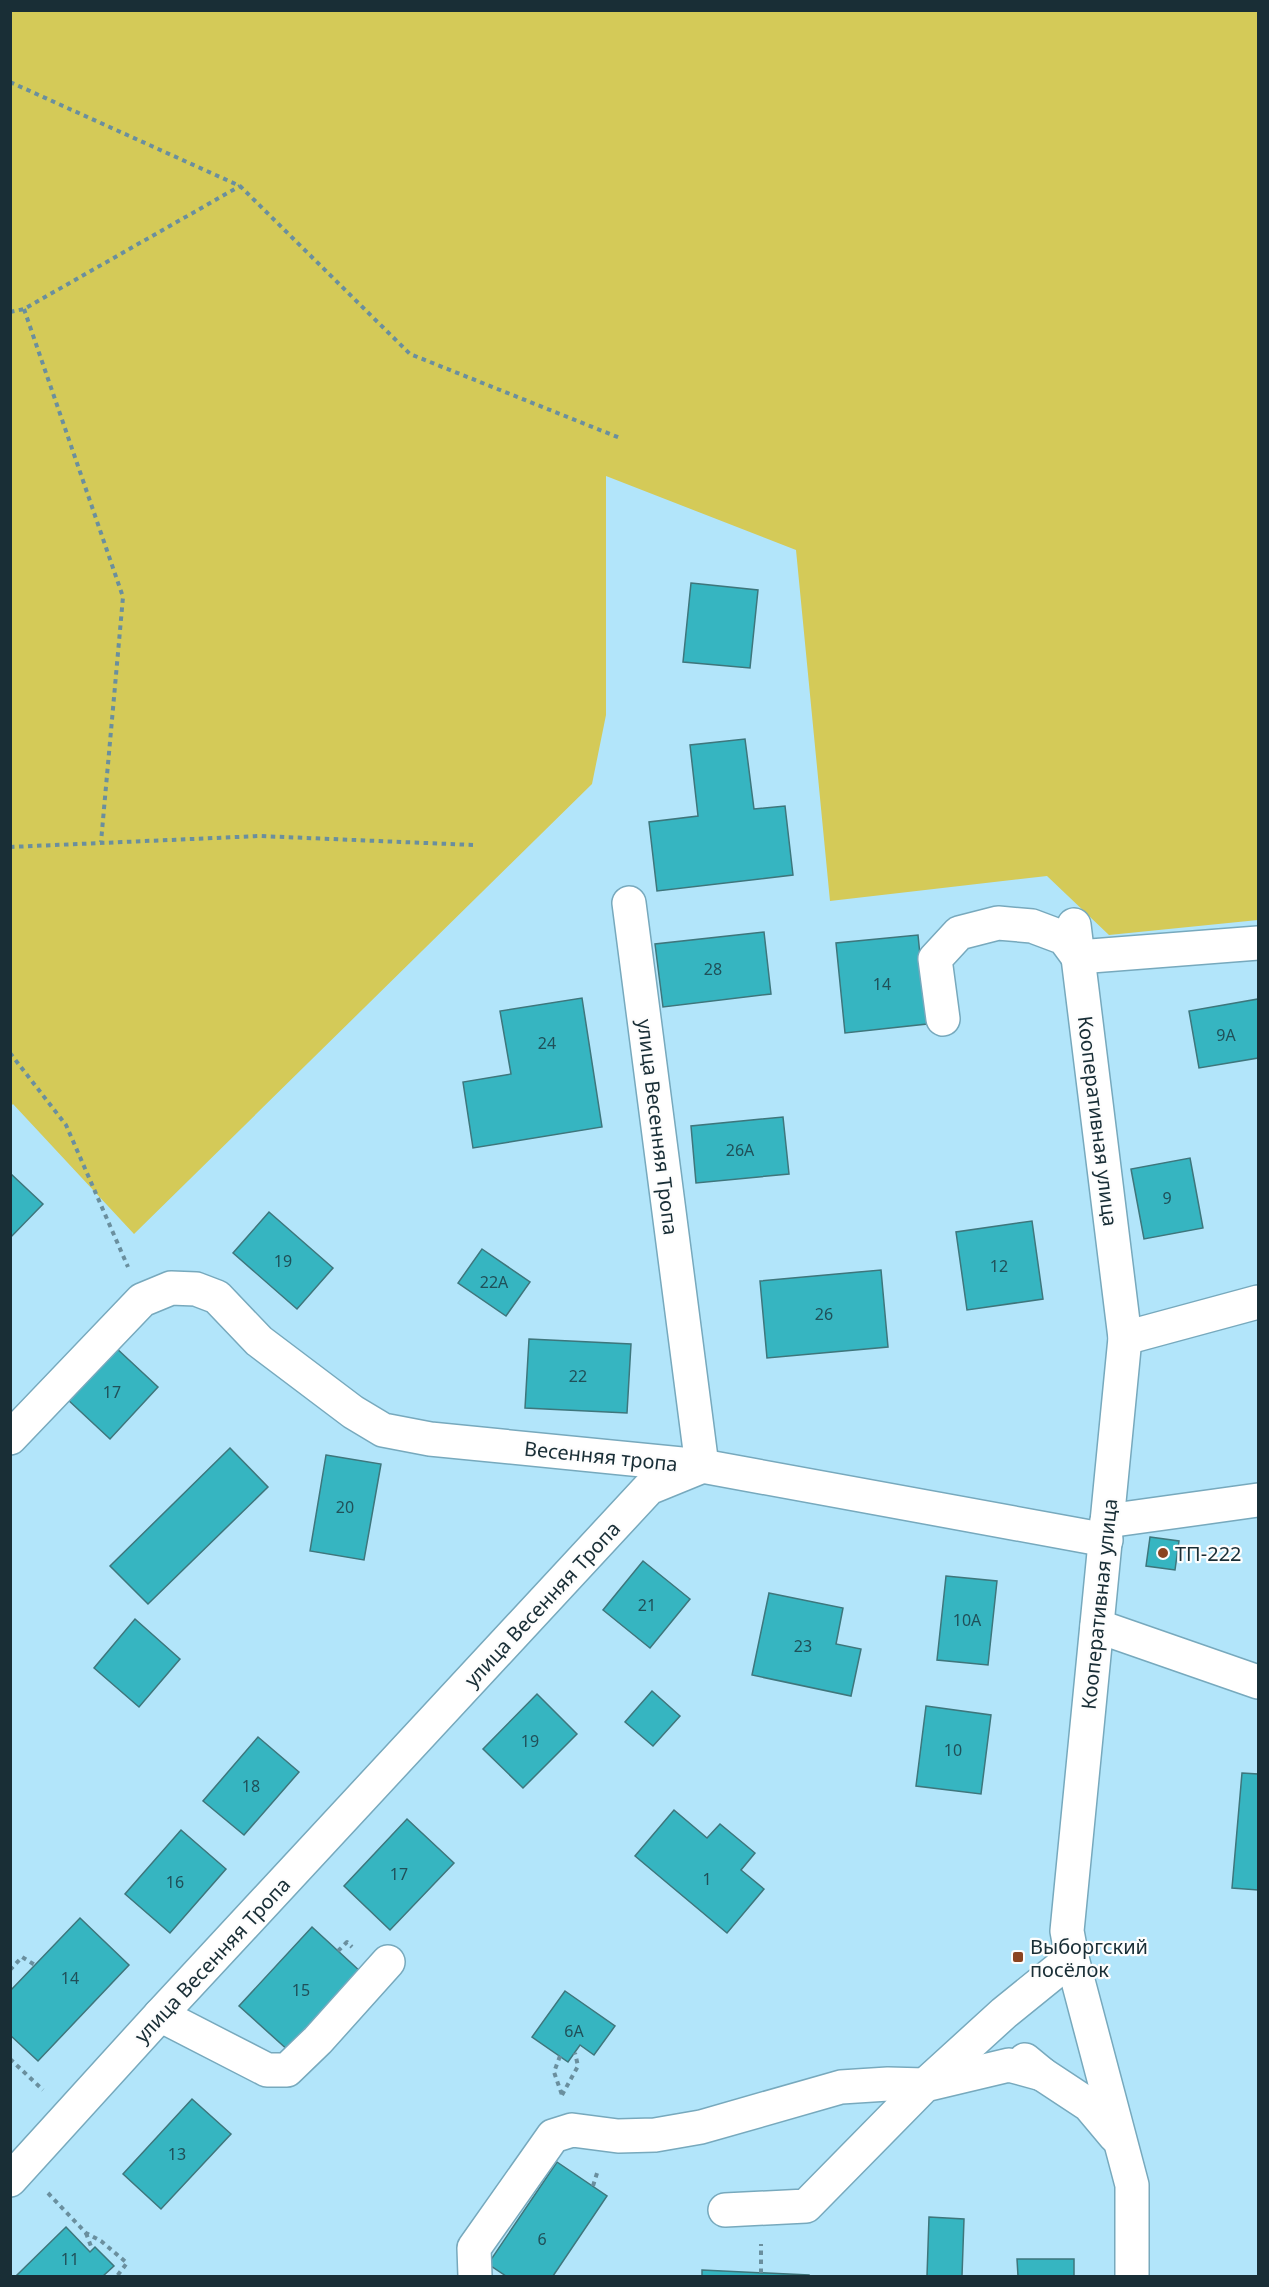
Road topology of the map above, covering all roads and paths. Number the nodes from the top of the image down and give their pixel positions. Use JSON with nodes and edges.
{"nodes":[{"id":1,"x":10,"y":82,"type":"edge"},
{"id":2,"x":240,"y":186,"type":"junction"},
{"id":3,"x":24,"y":309,"type":"junction"},
{"id":4,"x":10,"y":312,"type":"edge"},
{"id":5,"x":620,"y":438,"type":"dead end"},
{"id":6,"x":101,"y":842,"type":"junction"},
{"id":7,"x":473,"y":844,"type":"dead end"},
{"id":8,"x":10,"y":848,"type":"edge"},
{"id":9,"x":629,"y":903,"type":"dead end"},
{"id":10,"x":1074,"y":925,"type":"dead end"},
{"id":11,"x":1258,"y":943,"type":"edge"},
{"id":12,"x":1078,"y":957,"type":"junction"},
{"id":13,"x":943,"y":1019,"type":"dead end"},
{"id":14,"x":10,"y":1053,"type":"edge"},
{"id":15,"x":142,"y":1300,"type":"junction"},
{"id":16,"x":1258,"y":1302,"type":"edge"},
{"id":17,"x":1125,"y":1338,"type":"junction"},
{"id":18,"x":10,"y":1438,"type":"edge"},
{"id":19,"x":702,"y":1467,"type":"junction"},
{"id":20,"x":1258,"y":1500,"type":"edge"},
{"id":21,"x":1106,"y":1531,"type":"junction"},
{"id":22,"x":1097,"y":1626,"type":"junction"},
{"id":23,"x":1258,"y":1682,"type":"edge"},
{"id":24,"x":1072,"y":1959,"type":"junction"},
{"id":25,"x":388,"y":1962,"type":"dead end"},
{"id":26,"x":35,"y":1965,"type":"dead end"},
{"id":27,"x":10,"y":1970,"type":"edge"},
{"id":28,"x":1034,"y":1989,"type":"junction"},
{"id":29,"x":1004,"y":2013,"type":"junction"},
{"id":30,"x":160,"y":2015,"type":"junction"},
{"id":31,"x":1089,"y":2023,"type":"junction"},
{"id":32,"x":575,"y":2053,"type":"dead end"},
{"id":33,"x":10,"y":2059,"type":"edge"},
{"id":34,"x":1042,"y":2074,"type":"junction"},
{"id":35,"x":925,"y":2085,"type":"junction"},
{"id":36,"x":562,"y":2096,"type":"dead end"},
{"id":37,"x":69,"y":2115,"type":"junction"},
{"id":38,"x":1122,"y":2145,"type":"junction"},
{"id":39,"x":17,"y":2173,"type":"edge"},
{"id":40,"x":725,"y":2210,"type":"dead end"},
{"id":41,"x":86,"y":2233,"type":"junction"},
{"id":42,"x":92,"y":2249,"type":"dead end"},
{"id":43,"x":117,"y":2277,"type":"edge"},
{"id":44,"x":475,"y":2277,"type":"edge"},
{"id":45,"x":1132,"y":2277,"type":"edge"}],
"edges":[{"from":1,"to":2,"type":"path"},
{"from":2,"to":3,"type":"path"},
{"from":2,"to":5,"type":"path"},
{"from":3,"to":4,"type":"path"},
{"from":3,"to":6,"type":"path"},
{"from":6,"to":7,"type":"path"},
{"from":6,"to":8,"type":"path"},
{"from":9,"to":19,"type":"street","name":"улица Весенняя Тропа"},
{"from":10,"to":12,"type":"street","name":"Кооперативная улица"},
{"from":11,"to":12,"type":"street"},
{"from":12,"to":13,"type":"street"},
{"from":12,"to":17,"type":"street","name":"Кооперативная улица"},
{"from":14,"to":15,"type":"path"},
{"from":15,"to":18,"type":"street"},
{"from":15,"to":19,"type":"street","name":"Весенняя тропа"},
{"from":16,"to":17,"type":"street"},
{"from":17,"to":21,"type":"street","name":"Кооперативная улица"},
{"from":19,"to":21,"type":"street","name":"Весенняя тропа"},
{"from":19,"to":30,"type":"street","name":"улица Весенняя Тропа"},
{"from":20,"to":21,"type":"street","name":"Весенняя тропа"},
{"from":21,"to":22,"type":"street","name":"Кооперативная улица"},
{"from":22,"to":23,"type":"street"},
{"from":22,"to":24,"type":"street","name":"Кооперативная улица"},
{"from":24,"to":28,"type":"street"},
{"from":24,"to":31,"type":"street","name":"Кооперативная улица"},
{"from":25,"to":30,"type":"street"},
{"from":26,"to":27,"type":"path"},
{"from":28,"to":29,"type":"street"},
{"from":28,"to":31,"type":"street"},
{"from":29,"to":34,"type":"street"},
{"from":29,"to":35,"type":"street"},
{"from":30,"to":37,"type":"street","name":"улица Весенняя Тропа"},
{"from":31,"to":38,"type":"street","name":"Кооперативная улица"},
{"from":32,"to":36,"type":"path"},
{"from":33,"to":37,"type":"path"},
{"from":34,"to":35,"type":"street"},
{"from":34,"to":38,"type":"street"},
{"from":35,"to":40,"type":"street"},
{"from":35,"to":44,"type":"street"},
{"from":37,"to":39,"type":"street","name":"улица Весенняя Тропа"},
{"from":38,"to":45,"type":"street","name":"Кооперативная улица"},
{"from":39,"to":41,"type":"path"},
{"from":41,"to":42,"type":"path"},
{"from":41,"to":43,"type":"path"}]}
